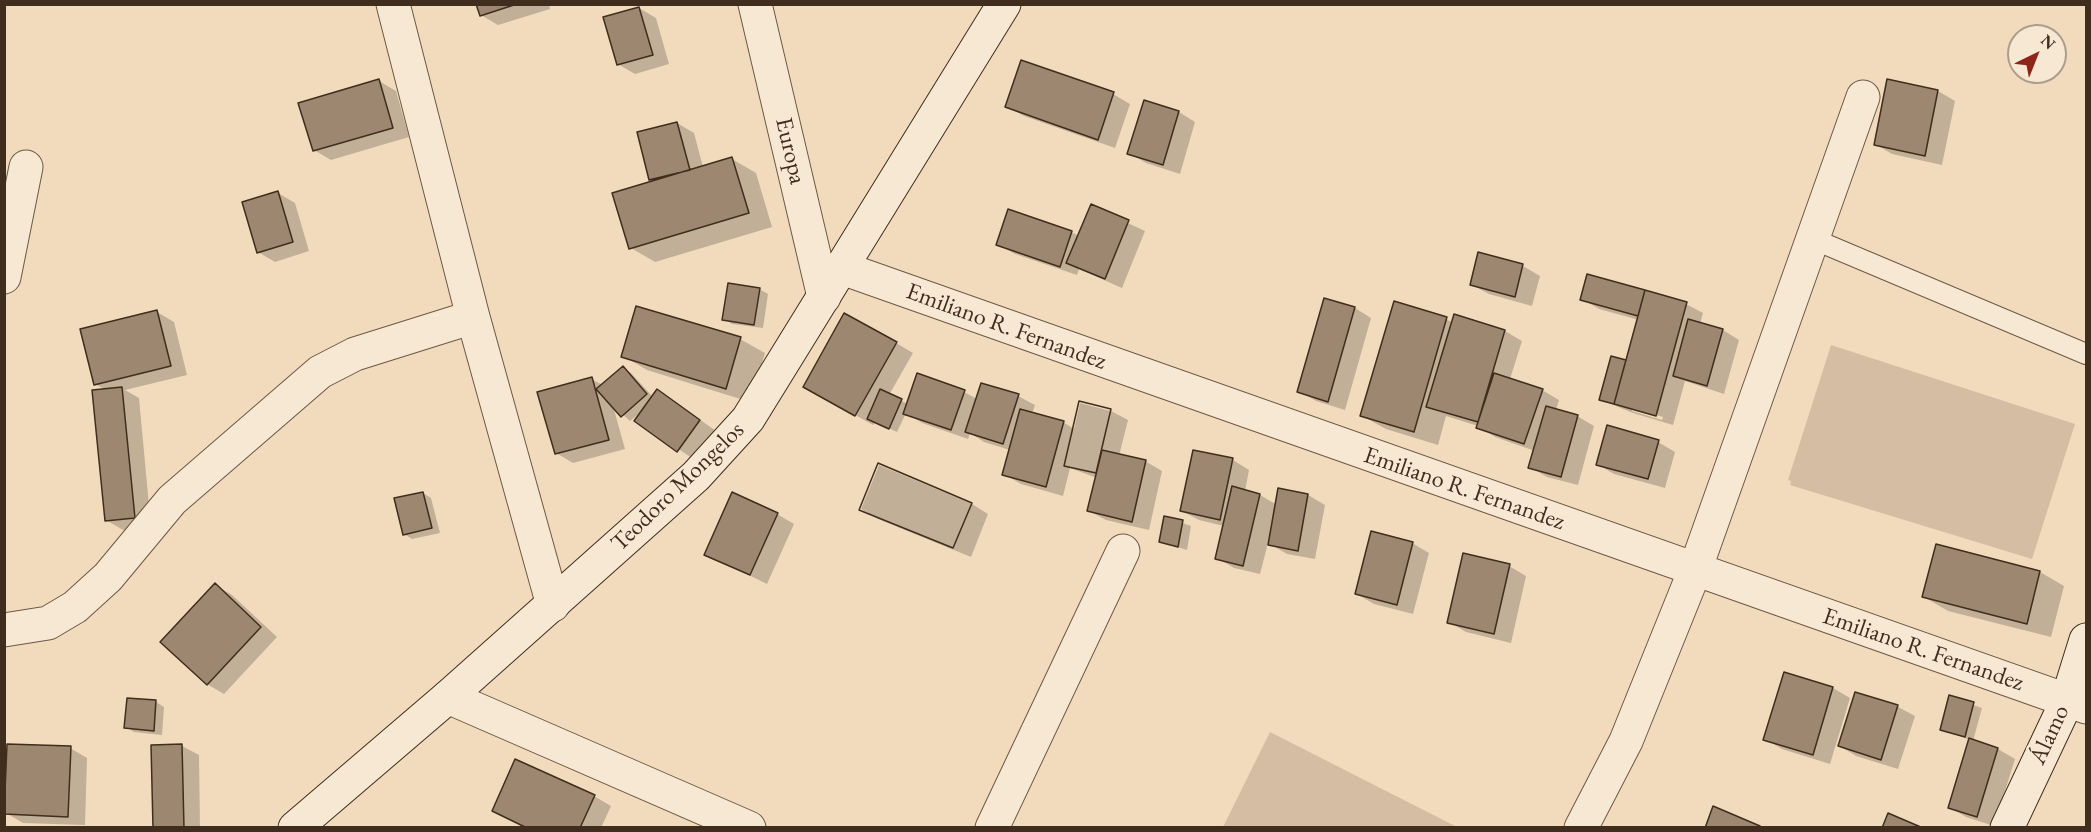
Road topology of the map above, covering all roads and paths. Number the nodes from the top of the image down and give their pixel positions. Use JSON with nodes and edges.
{"nodes":[{"id":1,"x":393,"y":4,"type":"edge"},
{"id":2,"x":755,"y":4,"type":"edge"},
{"id":3,"x":1004,"y":4,"type":"edge"},
{"id":4,"x":1863,"y":97,"type":"dead end"},
{"id":5,"x":26,"y":167,"type":"dead end"},
{"id":6,"x":1813,"y":239,"type":"junction"},
{"id":7,"x":842,"y":268,"type":"junction"},
{"id":8,"x":4,"y":277,"type":"edge"},
{"id":9,"x":824,"y":297,"type":"junction"},
{"id":10,"x":473,"y":317,"type":"junction"},
{"id":11,"x":2086,"y":354,"type":"edge"},
{"id":12,"x":1123,"y":551,"type":"dead end"},
{"id":13,"x":1695,"y":570,"type":"junction"},
{"id":14,"x":553,"y":605,"type":"junction"},
{"id":15,"x":4,"y":630,"type":"edge"},
{"id":16,"x":2086,"y":640,"type":"edge"},
{"id":17,"x":448,"y":697,"type":"junction"},
{"id":18,"x":2077,"y":704,"type":"edge"},
{"id":19,"x":295,"y":828,"type":"edge"},
{"id":20,"x":749,"y":828,"type":"edge"},
{"id":21,"x":992,"y":828,"type":"edge"},
{"id":22,"x":1581,"y":828,"type":"edge"},
{"id":23,"x":2007,"y":828,"type":"edge"}],
"edges":[{"from":1,"to":10,"type":"street"},
{"from":2,"to":9,"type":"street","name":"Europa"},
{"from":3,"to":7,"type":"street","name":"Teodoro Mongelos"},
{"from":4,"to":6,"type":"street"},
{"from":5,"to":8,"type":"street"},
{"from":6,"to":11,"type":"lane"},
{"from":6,"to":13,"type":"street"},
{"from":7,"to":9,"type":"street","name":"Teodoro Mongelos"},
{"from":7,"to":13,"type":"street","name":"Emiliano R. Fernandez"},
{"from":9,"to":14,"type":"street","name":"Teodoro Mongelos"},
{"from":10,"to":14,"type":"street"},
{"from":10,"to":15,"type":"street"},
{"from":12,"to":21,"type":"street"},
{"from":13,"to":18,"type":"street","name":"Emiliano R. Fernandez"},
{"from":13,"to":22,"type":"street"},
{"from":14,"to":17,"type":"street","name":"Teodoro Mongelos"},
{"from":16,"to":18,"type":"street","name":"Álamo"},
{"from":17,"to":19,"type":"street","name":"Teodoro Mongelos"},
{"from":17,"to":20,"type":"street"},
{"from":18,"to":23,"type":"street","name":"Álamo"}]}
